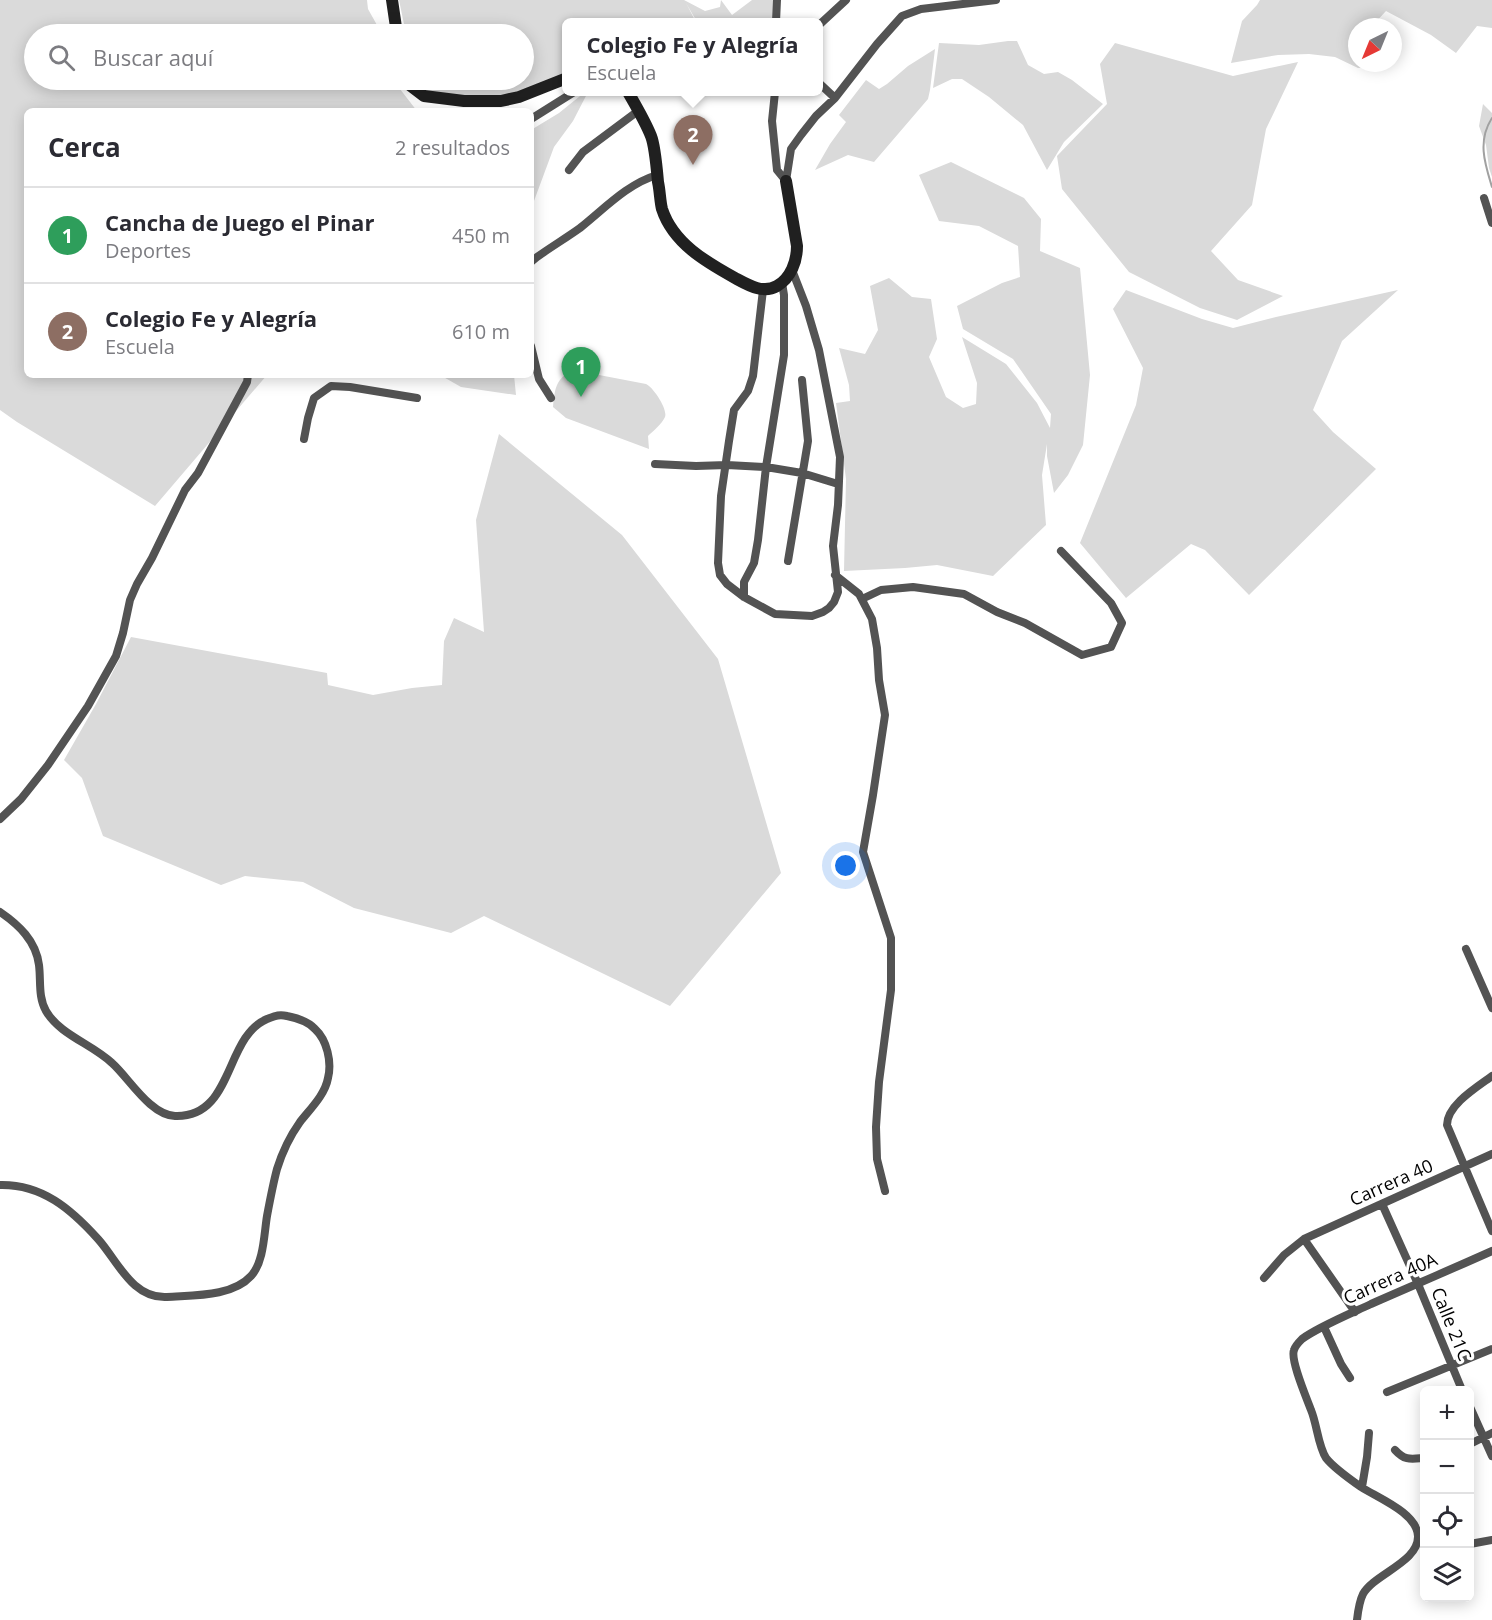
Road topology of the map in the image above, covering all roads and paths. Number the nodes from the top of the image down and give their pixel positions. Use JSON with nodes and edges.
{"nodes":[{"id":1,"x":392,"y":0,"type":"edge"},
{"id":2,"x":777,"y":0,"type":"edge"},
{"id":3,"x":846,"y":0,"type":"edge"},
{"id":4,"x":996,"y":0,"type":"edge"},
{"id":5,"x":963,"y":2,"type":"edge"},
{"id":6,"x":776,"y":18,"type":"edge"},
{"id":7,"x":823,"y":20,"type":"edge"},
{"id":8,"x":396,"y":24,"type":"edge"},
{"id":9,"x":562,"y":80,"type":"edge"},
{"id":10,"x":823,"y":87,"type":"edge"},
{"id":11,"x":416,"y":90,"type":"edge"},
{"id":12,"x":568,"y":96,"type":"edge"},
{"id":13,"x":630,"y":96,"type":"edge"},
{"id":14,"x":775,"y":96,"type":"edge"},
{"id":15,"x":835,"y":98,"type":"junction"},
{"id":16,"x":638,"y":111,"type":"junction"},
{"id":17,"x":534,"y":117,"type":"edge"},
{"id":18,"x":569,"y":170,"type":"dead end"},
{"id":19,"x":657,"y":175,"type":"junction"},
{"id":20,"x":786,"y":181,"type":"junction"},
{"id":21,"x":1484,"y":198,"type":"dead end"},
{"id":22,"x":1492,"y":223,"type":"edge"},
{"id":23,"x":534,"y":260,"type":"edge"},
{"id":24,"x":792,"y":270,"type":"junction"},
{"id":25,"x":782,"y":283,"type":"junction"},
{"id":26,"x":763,"y":290,"type":"junction"},
{"id":27,"x":534,"y":357,"type":"edge"},
{"id":28,"x":247,"y":378,"type":"edge"},
{"id":29,"x":802,"y":380,"type":"dead end"},
{"id":30,"x":417,"y":398,"type":"dead end"},
{"id":31,"x":551,"y":398,"type":"dead end"},
{"id":32,"x":304,"y":439,"type":"dead end"},
{"id":33,"x":655,"y":464,"type":"dead end"},
{"id":34,"x":727,"y":465,"type":"junction"},
{"id":35,"x":766,"y":467,"type":"junction"},
{"id":36,"x":802,"y":473,"type":"junction"},
{"id":37,"x":838,"y":484,"type":"junction"},
{"id":38,"x":1061,"y":551,"type":"dead end"},
{"id":39,"x":788,"y":561,"type":"dead end"},
{"id":40,"x":835,"y":575,"type":"junction"},
{"id":41,"x":744,"y":597,"type":"junction"},
{"id":42,"x":862,"y":599,"type":"junction"},
{"id":43,"x":0,"y":819,"type":"edge"},
{"id":44,"x":0,"y":912,"type":"edge"},
{"id":45,"x":1466,"y":949,"type":"dead end"},
{"id":46,"x":1492,"y":1008,"type":"edge"},
{"id":47,"x":1492,"y":1076,"type":"edge"},
{"id":48,"x":1492,"y":1154,"type":"edge"},
{"id":49,"x":1466,"y":1167,"type":"junction"},
{"id":50,"x":0,"y":1185,"type":"edge"},
{"id":51,"x":885,"y":1191,"type":"dead end"},
{"id":52,"x":1382,"y":1204,"type":"junction"},
{"id":53,"x":1492,"y":1231,"type":"edge"},
{"id":54,"x":1304,"y":1239,"type":"junction"},
{"id":55,"x":1492,"y":1251,"type":"edge"},
{"id":56,"x":1264,"y":1278,"type":"dead end"},
{"id":57,"x":1418,"y":1284,"type":"junction"},
{"id":58,"x":1355,"y":1312,"type":"junction"},
{"id":59,"x":1324,"y":1327,"type":"junction"},
{"id":60,"x":1492,"y":1349,"type":"edge"},
{"id":61,"x":1451,"y":1365,"type":"junction"},
{"id":62,"x":1350,"y":1378,"type":"dead end"},
{"id":63,"x":1460,"y":1386,"type":"edge"},
{"id":64,"x":1387,"y":1392,"type":"dead end"},
{"id":65,"x":1474,"y":1417,"type":"edge"},
{"id":66,"x":1369,"y":1433,"type":"dead end"},
{"id":67,"x":1492,"y":1433,"type":"edge"},
{"id":68,"x":1483,"y":1438,"type":"junction"},
{"id":69,"x":1474,"y":1442,"type":"edge"},
{"id":70,"x":1395,"y":1450,"type":"dead end"},
{"id":71,"x":1492,"y":1456,"type":"edge"},
{"id":72,"x":1420,"y":1458,"type":"edge"},
{"id":73,"x":1362,"y":1487,"type":"junction"},
{"id":74,"x":1492,"y":1540,"type":"edge"},
{"id":75,"x":1474,"y":1543,"type":"edge"},
{"id":76,"x":1415,"y":1548,"type":"junction"},
{"id":77,"x":1420,"y":1548,"type":"edge"},
{"id":78,"x":1357,"y":1620,"type":"edge"}],
"edges":[{"from":1,"to":8,"type":"street"},
{"from":2,"to":6,"type":"street"},
{"from":3,"to":7,"type":"street"},
{"from":4,"to":5,"type":"street"},
{"from":5,"to":15,"type":"street"},
{"from":9,"to":11,"type":"street"},
{"from":10,"to":15,"type":"street"},
{"from":12,"to":17,"type":"street"},
{"from":13,"to":16,"type":"street"},
{"from":14,"to":20,"type":"street"},
{"from":15,"to":20,"type":"street"},
{"from":16,"to":18,"type":"street"},
{"from":16,"to":19,"type":"street"},
{"from":19,"to":23,"type":"street"},
{"from":19,"to":26,"type":"street"},
{"from":20,"to":24,"type":"street"},
{"from":21,"to":22,"type":"street"},
{"from":24,"to":25,"type":"street"},
{"from":24,"to":37,"type":"street"},
{"from":25,"to":26,"type":"street"},
{"from":25,"to":35,"type":"street"},
{"from":26,"to":34,"type":"street"},
{"from":27,"to":31,"type":"street"},
{"from":28,"to":43,"type":"street"},
{"from":29,"to":36,"type":"street"},
{"from":30,"to":32,"type":"street"},
{"from":33,"to":34,"type":"street"},
{"from":34,"to":35,"type":"street"},
{"from":34,"to":41,"type":"street"},
{"from":35,"to":36,"type":"street"},
{"from":35,"to":41,"type":"street"},
{"from":36,"to":37,"type":"street"},
{"from":36,"to":39,"type":"street"},
{"from":37,"to":40,"type":"street"},
{"from":38,"to":42,"type":"street"},
{"from":40,"to":41,"type":"street"},
{"from":40,"to":42,"type":"street"},
{"from":42,"to":51,"type":"street"},
{"from":44,"to":50,"type":"street"},
{"from":45,"to":46,"type":"street"},
{"from":47,"to":49,"type":"street"},
{"from":48,"to":49,"type":"street","name":"Carrera 40"},
{"from":49,"to":52,"type":"street","name":"Carrera 40"},
{"from":49,"to":53,"type":"street"},
{"from":52,"to":54,"type":"street","name":"Carrera 40"},
{"from":52,"to":57,"type":"street","name":"Calle 21C"},
{"from":54,"to":56,"type":"street","name":"Carrera 40"},
{"from":54,"to":58,"type":"street"},
{"from":55,"to":57,"type":"street","name":"Carrera 40A"},
{"from":57,"to":58,"type":"street","name":"Carrera 40A"},
{"from":57,"to":61,"type":"street","name":"Calle 21C"},
{"from":58,"to":59,"type":"street","name":"Carrera 40A"},
{"from":59,"to":62,"type":"street"},
{"from":59,"to":73,"type":"street","name":"Carrera 40A"},
{"from":60,"to":61,"type":"street"},
{"from":61,"to":63,"type":"street","name":"Calle 21C"},
{"from":61,"to":64,"type":"street"},
{"from":65,"to":68,"type":"street"},
{"from":66,"to":73,"type":"street"},
{"from":67,"to":68,"type":"street"},
{"from":68,"to":69,"type":"street"},
{"from":68,"to":71,"type":"street"},
{"from":70,"to":72,"type":"street"},
{"from":73,"to":76,"type":"street"},
{"from":74,"to":75,"type":"street"},
{"from":76,"to":77,"type":"street"},
{"from":76,"to":78,"type":"street"}]}
